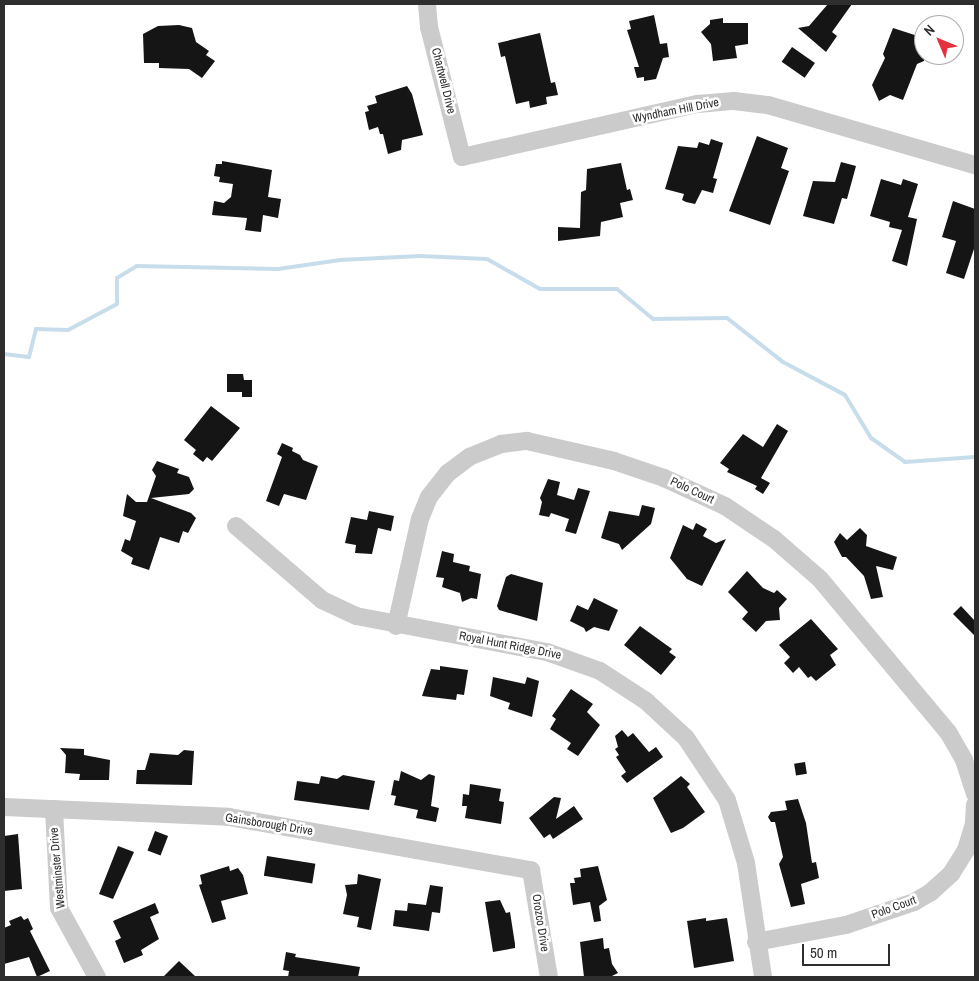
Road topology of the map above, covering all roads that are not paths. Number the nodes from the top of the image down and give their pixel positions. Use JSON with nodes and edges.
{"nodes":[{"id":1,"x":427,"y":4,"type":"edge"},
{"id":2,"x":462,"y":157,"type":"joint"},
{"id":3,"x":975,"y":165,"type":"edge"},
{"id":4,"x":236,"y":526,"type":"dead end"},
{"id":5,"x":396,"y":626,"type":"junction"},
{"id":6,"x":975,"y":794,"type":"edge"},
{"id":7,"x":975,"y":805,"type":"edge"},
{"id":8,"x":4,"y":807,"type":"edge"},
{"id":9,"x":54,"y":809,"type":"junction"},
{"id":10,"x":531,"y":870,"type":"joint"},
{"id":11,"x":756,"y":942,"type":"junction"},
{"id":12,"x":97,"y":977,"type":"edge"},
{"id":13,"x":549,"y":977,"type":"edge"},
{"id":14,"x":762,"y":977,"type":"edge"}],
"edges":[{"from":1,"to":2,"type":"street","name":"Chartwell Drive"},
{"from":2,"to":3,"type":"street","name":"Wyndham Hill Drive"},
{"from":4,"to":5,"type":"street","name":"Royal Hunt Ridge Drive"},
{"from":5,"to":6,"type":"street","name":"Polo Court"},
{"from":5,"to":11,"type":"street","name":"Royal Hunt Ridge Drive"},
{"from":7,"to":11,"type":"street","name":"Polo Court"},
{"from":8,"to":9,"type":"street","name":"Gainsborough Drive"},
{"from":9,"to":10,"type":"street","name":"Gainsborough Drive"},
{"from":9,"to":12,"type":"street","name":"Westminster Drive"},
{"from":10,"to":13,"type":"street","name":"Orozco Drive"},
{"from":11,"to":14,"type":"street","name":"Royal Hunt Ridge Drive"}]}
